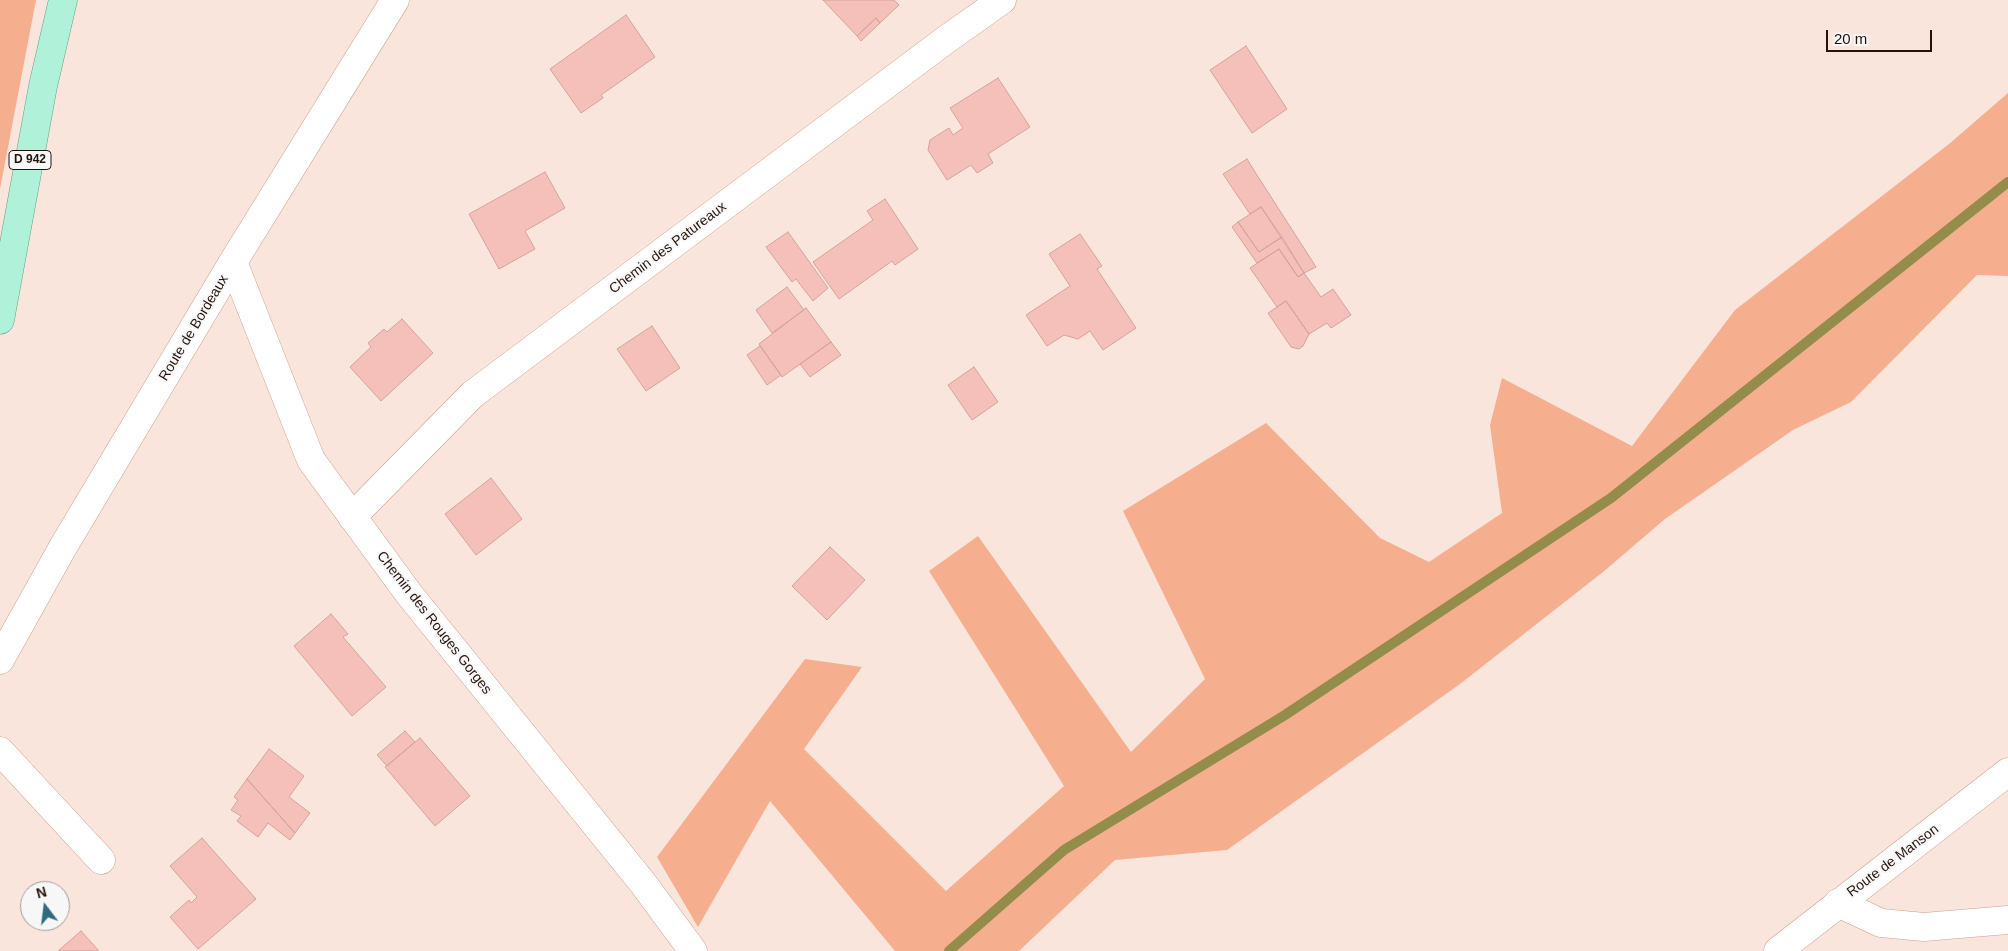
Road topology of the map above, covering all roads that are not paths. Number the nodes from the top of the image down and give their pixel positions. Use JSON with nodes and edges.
{"nodes":[{"id":1,"x":63,"y":0,"type":"edge"},
{"id":2,"x":395,"y":0,"type":"edge"},
{"id":3,"x":1002,"y":0,"type":"edge"},
{"id":4,"x":233,"y":262,"type":"junction"},
{"id":5,"x":0,"y":320,"type":"edge"},
{"id":6,"x":352,"y":517,"type":"junction"},
{"id":7,"x":0,"y":660,"type":"edge"},
{"id":8,"x":0,"y":751,"type":"edge"},
{"id":9,"x":2008,"y":772,"type":"edge"},
{"id":10,"x":101,"y":860,"type":"dead end"},
{"id":11,"x":1838,"y":903,"type":"junction"},
{"id":12,"x":2008,"y":920,"type":"edge"},
{"id":13,"x":693,"y":951,"type":"edge"},
{"id":14,"x":1778,"y":951,"type":"edge"}],
"edges":[{"from":1,"to":5,"type":"main road","number":"D 942"},
{"from":2,"to":4,"type":"street","name":"Route de Bordeaux"},
{"from":3,"to":6,"type":"street","name":"Chemin des Patureaux"},
{"from":4,"to":6,"type":"street","name":"Chemin des Rouges Gorges"},
{"from":4,"to":7,"type":"street","name":"Route de Bordeaux"},
{"from":6,"to":13,"type":"street","name":"Chemin des Rouges Gorges"},
{"from":8,"to":10,"type":"street"},
{"from":9,"to":11,"type":"street","name":"Route de Manson"},
{"from":11,"to":12,"type":"street"},
{"from":11,"to":14,"type":"street","name":"Route de Manson"}]}
